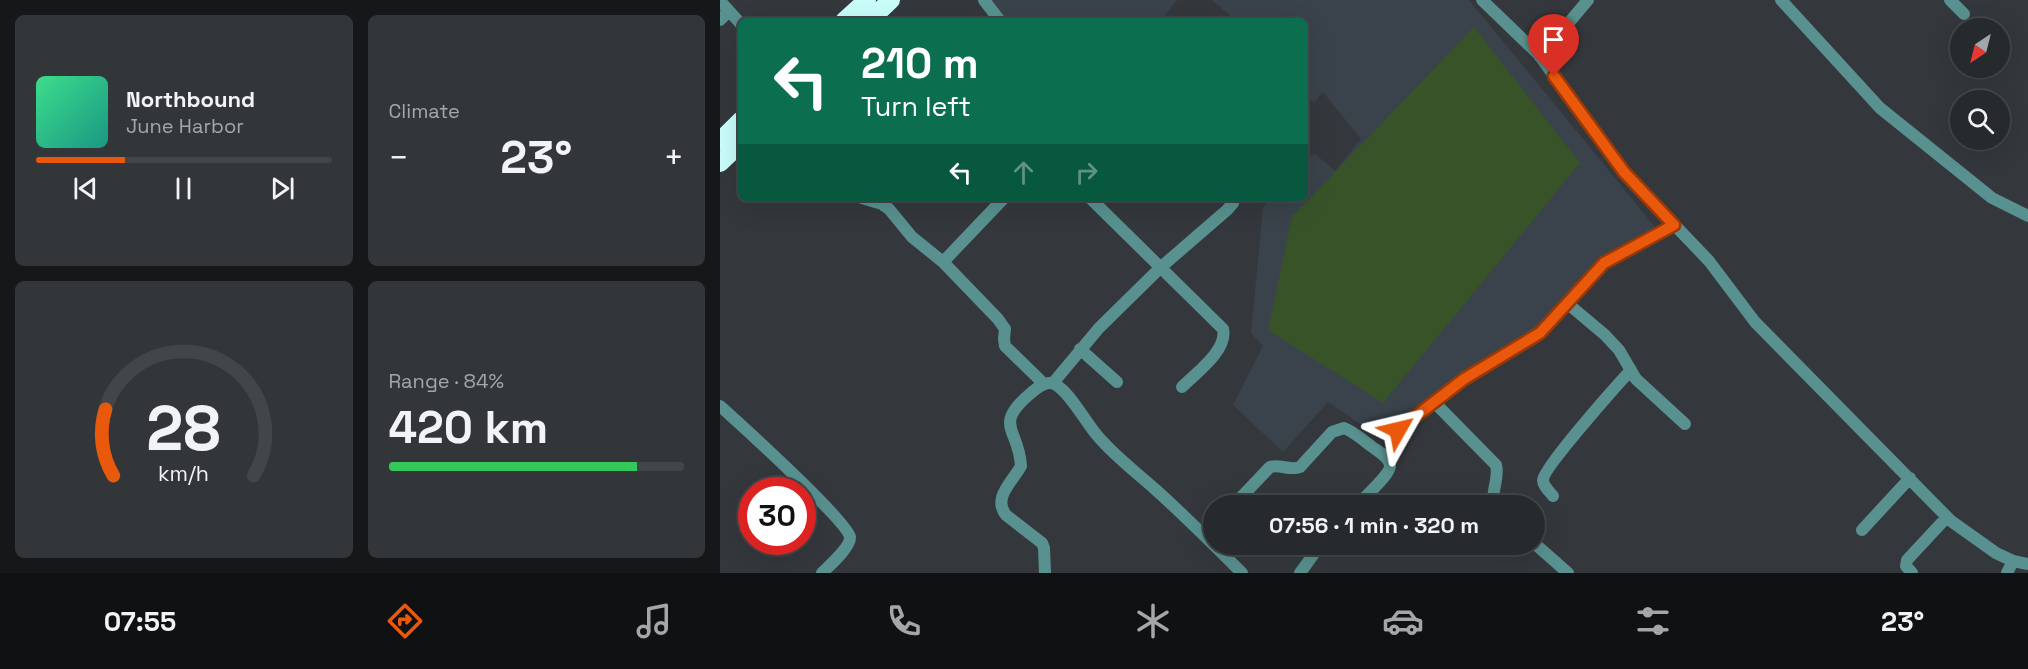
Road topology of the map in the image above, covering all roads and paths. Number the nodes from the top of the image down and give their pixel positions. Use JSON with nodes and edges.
{"nodes":[{"id":1,"x":867,"y":0,"type":"edge"},
{"id":2,"x":891,"y":0,"type":"edge"},
{"id":3,"x":984,"y":0,"type":"edge"},
{"id":4,"x":1482,"y":0,"type":"edge"},
{"id":5,"x":1588,"y":0,"type":"edge"},
{"id":6,"x":1781,"y":0,"type":"edge"},
{"id":7,"x":1950,"y":0,"type":"edge"},
{"id":8,"x":720,"y":1,"type":"edge"},
{"id":9,"x":1964,"y":14,"type":"dead end"},
{"id":10,"x":725,"y":16,"type":"edge"},
{"id":11,"x":847,"y":18,"type":"edge"},
{"id":12,"x":872,"y":18,"type":"edge"},
{"id":13,"x":998,"y":18,"type":"edge"},
{"id":14,"x":1540,"y":57,"type":"junction"},
{"id":15,"x":738,"y":123,"type":"edge"},
{"id":16,"x":720,"y":141,"type":"edge"},
{"id":17,"x":738,"y":146,"type":"edge"},
{"id":18,"x":720,"y":163,"type":"edge"},
{"id":19,"x":872,"y":201,"type":"edge"},
{"id":20,"x":1001,"y":201,"type":"edge"},
{"id":21,"x":1093,"y":201,"type":"edge"},
{"id":22,"x":1233,"y":201,"type":"edge"},
{"id":23,"x":2028,"y":216,"type":"edge"},
{"id":24,"x":1674,"y":225,"type":"junction"},
{"id":25,"x":943,"y":262,"type":"junction"},
{"id":26,"x":1160,"y":268,"type":"junction"},
{"id":27,"x":1567,"y":303,"type":"junction"},
{"id":28,"x":1080,"y":349,"type":"junction"},
{"id":29,"x":1631,"y":370,"type":"junction"},
{"id":30,"x":1118,"y":382,"type":"dead end"},
{"id":31,"x":1049,"y":383,"type":"junction"},
{"id":32,"x":1182,"y":387,"type":"dead end"},
{"id":33,"x":1434,"y":402,"type":"junction"},
{"id":34,"x":720,"y":406,"type":"edge"},
{"id":35,"x":1685,"y":424,"type":"dead end"},
{"id":36,"x":1398,"y":430,"type":"dead end"},
{"id":37,"x":1910,"y":478,"type":"junction"},
{"id":38,"x":1243,"y":495,"type":"edge"},
{"id":39,"x":1367,"y":495,"type":"edge"},
{"id":40,"x":1492,"y":495,"type":"edge"},
{"id":41,"x":1553,"y":496,"type":"dead end"},
{"id":42,"x":1947,"y":517,"type":"junction"},
{"id":43,"x":1203,"y":526,"type":"edge"},
{"id":44,"x":1862,"y":530,"type":"dead end"},
{"id":45,"x":1545,"y":553,"type":"edge"},
{"id":46,"x":1228,"y":555,"type":"edge"},
{"id":47,"x":1313,"y":555,"type":"edge"},
{"id":48,"x":2013,"y":561,"type":"junction"},
{"id":49,"x":2028,"y":564,"type":"edge"},
{"id":50,"x":822,"y":573,"type":"edge"},
{"id":51,"x":1045,"y":573,"type":"edge"},
{"id":52,"x":1242,"y":573,"type":"edge"},
{"id":53,"x":1300,"y":573,"type":"edge"},
{"id":54,"x":1568,"y":573,"type":"edge"},
{"id":55,"x":1912,"y":573,"type":"edge"},
{"id":56,"x":2007,"y":573,"type":"edge"}],
"edges":[{"from":1,"to":11,"type":"highway"},
{"from":2,"to":12,"type":"highway"},
{"from":3,"to":13,"type":"street"},
{"from":4,"to":14,"type":"street"},
{"from":5,"to":14,"type":"street"},
{"from":6,"to":23,"type":"street"},
{"from":7,"to":9,"type":"street"},
{"from":8,"to":10,"type":"street"},
{"from":14,"to":24,"type":"street"},
{"from":15,"to":16,"type":"highway"},
{"from":17,"to":18,"type":"highway"},
{"from":19,"to":25,"type":"street"},
{"from":20,"to":25,"type":"street"},
{"from":21,"to":26,"type":"street"},
{"from":22,"to":26,"type":"street"},
{"from":24,"to":27,"type":"street"},
{"from":24,"to":37,"type":"street"},
{"from":25,"to":31,"type":"street"},
{"from":26,"to":28,"type":"street"},
{"from":26,"to":32,"type":"street"},
{"from":27,"to":29,"type":"street"},
{"from":27,"to":33,"type":"street"},
{"from":28,"to":30,"type":"street"},
{"from":28,"to":31,"type":"street"},
{"from":29,"to":35,"type":"street"},
{"from":29,"to":41,"type":"street"},
{"from":31,"to":43,"type":"street"},
{"from":31,"to":51,"type":"street"},
{"from":33,"to":36,"type":"street"},
{"from":33,"to":40,"type":"street"},
{"from":34,"to":50,"type":"street"},
{"from":37,"to":42,"type":"street"},
{"from":37,"to":44,"type":"street"},
{"from":38,"to":39,"type":"street"},
{"from":42,"to":48,"type":"street"},
{"from":42,"to":55,"type":"street"},
{"from":45,"to":54,"type":"street"},
{"from":46,"to":52,"type":"street"},
{"from":47,"to":53,"type":"street"},
{"from":48,"to":49,"type":"street"},
{"from":48,"to":56,"type":"street"}]}
